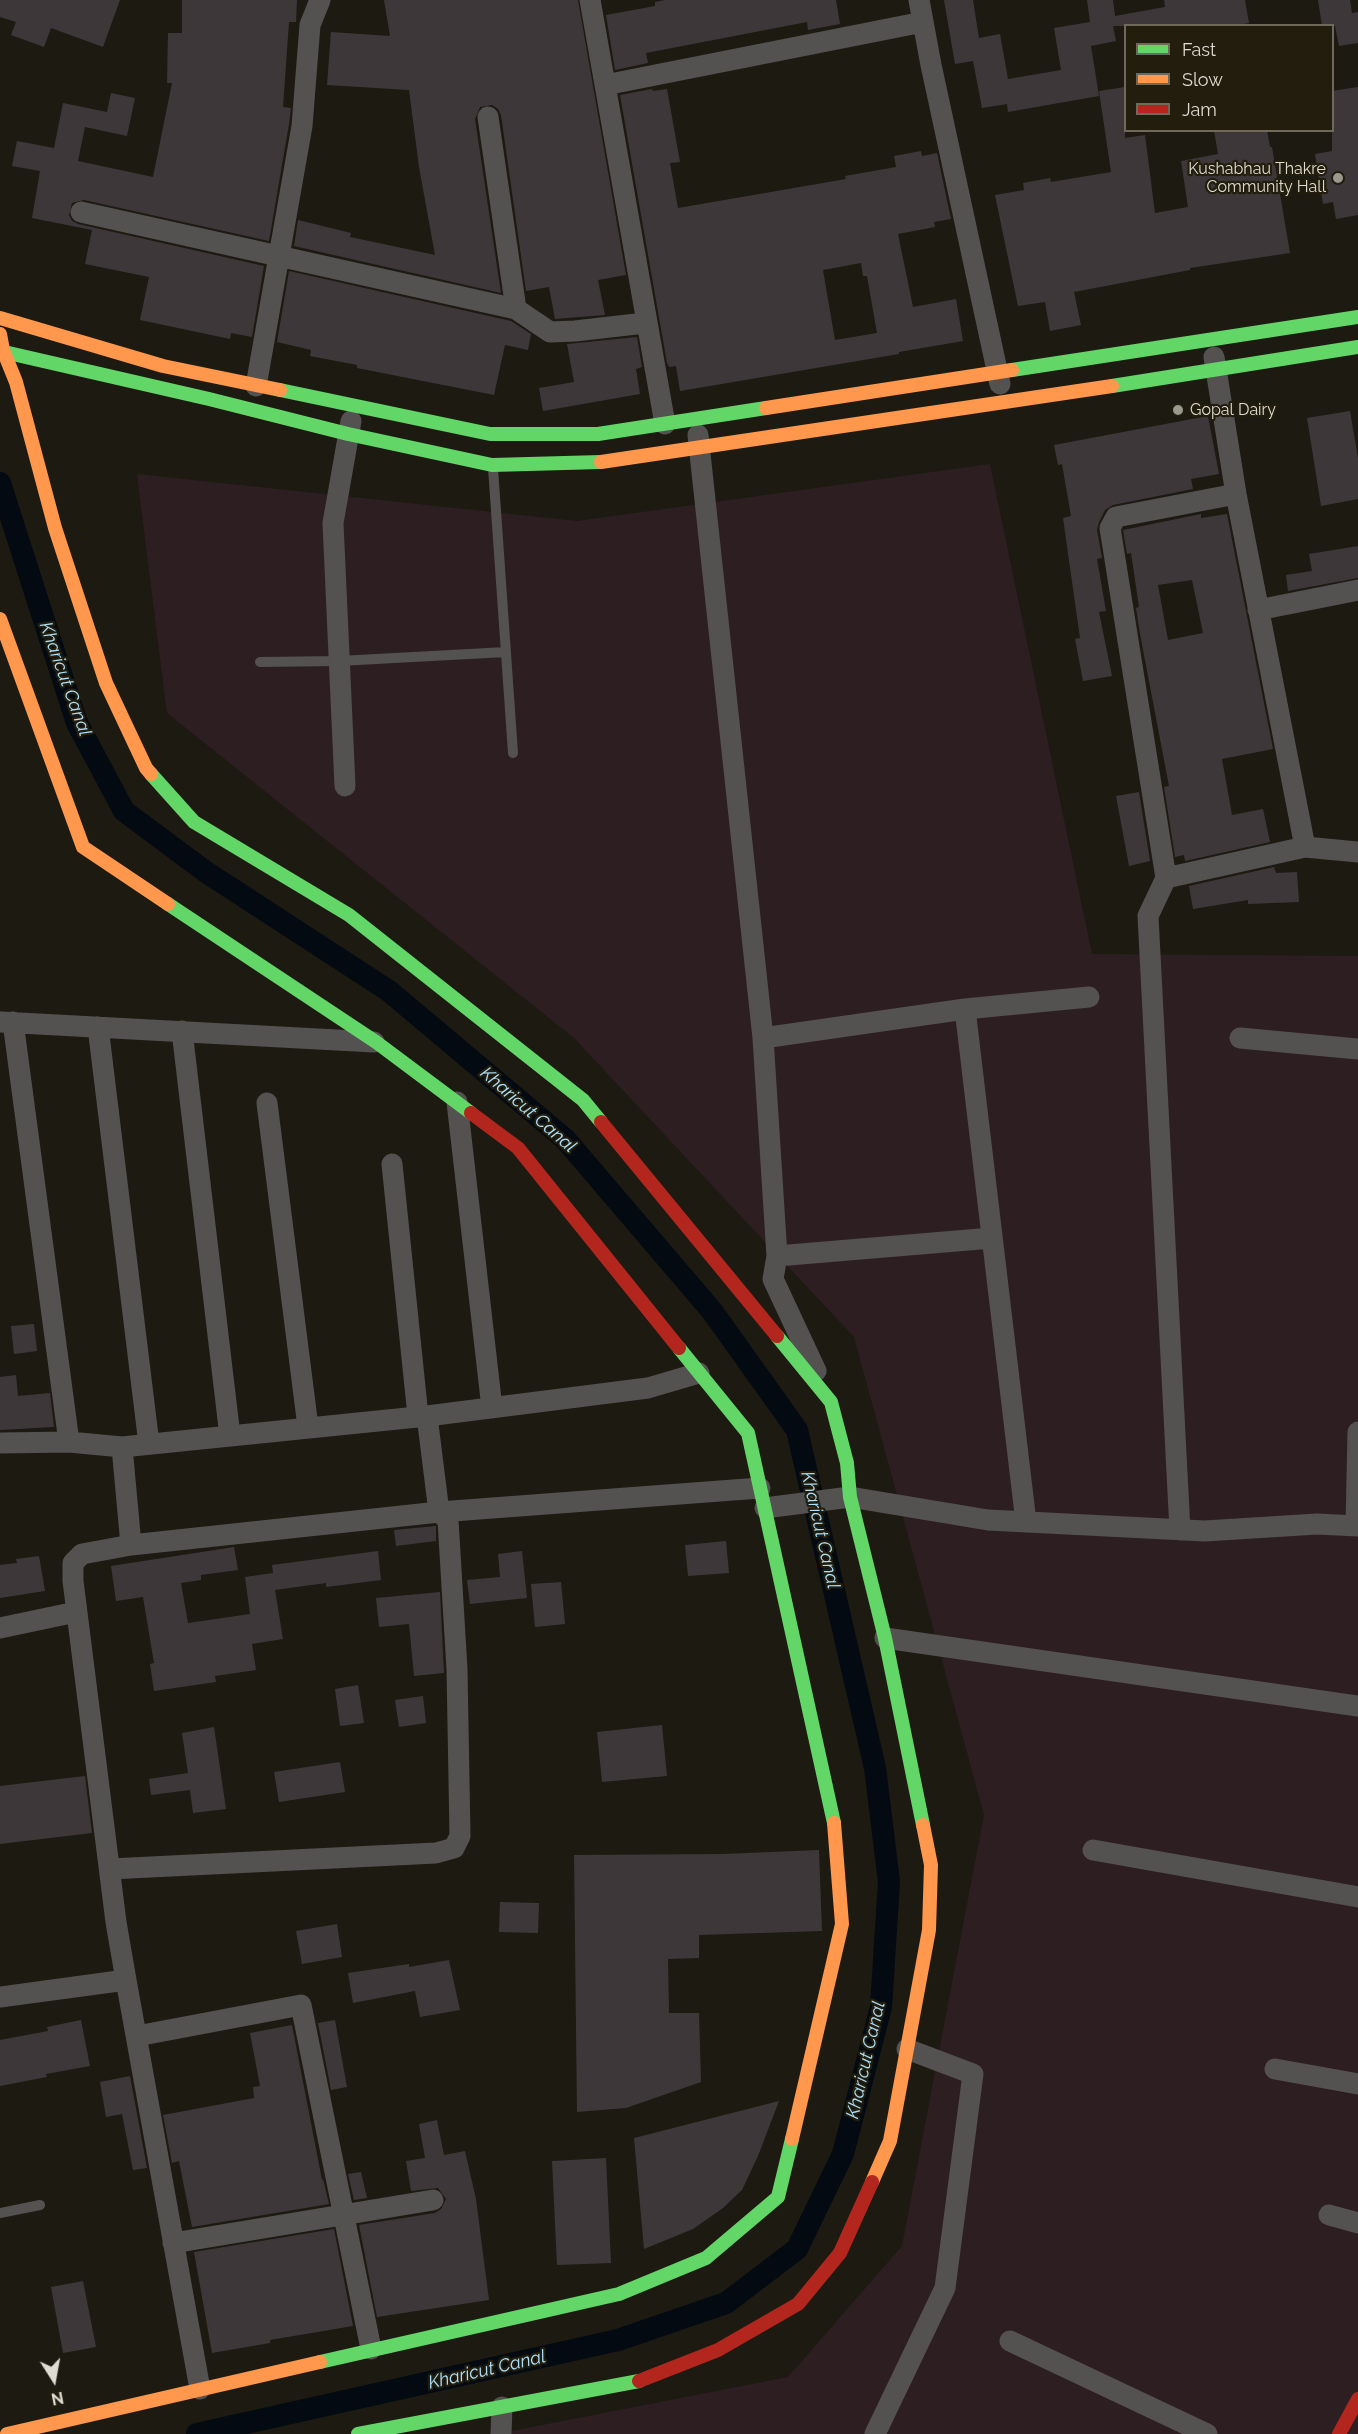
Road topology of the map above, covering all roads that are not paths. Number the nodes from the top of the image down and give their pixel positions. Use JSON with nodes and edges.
{"nodes":[{"id":1,"x":320,"y":0,"type":"edge"},
{"id":2,"x":590,"y":0,"type":"edge"},
{"id":3,"x":920,"y":0,"type":"edge"},
{"id":4,"x":923,"y":22,"type":"junction"},
{"id":5,"x":605,"y":85,"type":"junction"},
{"id":6,"x":488,"y":117,"type":"dead end"},
{"id":7,"x":81,"y":212,"type":"dead end"},
{"id":8,"x":280,"y":255,"type":"junction"},
{"id":9,"x":516,"y":309,"type":"junction"},
{"id":10,"x":1358,"y":317,"type":"edge"},
{"id":11,"x":0,"y":318,"type":"edge"},
{"id":12,"x":645,"y":323,"type":"junction"},
{"id":13,"x":0,"y":334,"type":"edge"},
{"id":14,"x":1211,"y":340,"type":"junction"},
{"id":15,"x":1358,"y":347,"type":"edge"},
{"id":16,"x":2,"y":351,"type":"edge"},
{"id":17,"x":1217,"y":370,"type":"junction"},
{"id":18,"x":998,"y":373,"type":"junction"},
{"id":19,"x":256,"y":386,"type":"junction"},
{"id":20,"x":1004,"y":402,"type":"junction"},
{"id":21,"x":354,"y":406,"type":"junction"},
{"id":22,"x":696,"y":419,"type":"junction"},
{"id":23,"x":665,"y":424,"type":"junction"},
{"id":24,"x":348,"y":434,"type":"junction"},
{"id":25,"x":700,"y":448,"type":"junction"},
{"id":26,"x":492,"y":465,"type":"junction"},
{"id":27,"x":1236,"y":494,"type":"junction"},
{"id":28,"x":1358,"y":590,"type":"edge"},
{"id":29,"x":1258,"y":610,"type":"junction"},
{"id":30,"x":0,"y":619,"type":"edge"},
{"id":31,"x":506,"y":652,"type":"junction"},
{"id":32,"x":339,"y":661,"type":"junction"},
{"id":33,"x":260,"y":662,"type":"dead end"},
{"id":34,"x":513,"y":753,"type":"dead end"},
{"id":35,"x":345,"y":786,"type":"dead end"},
{"id":36,"x":1305,"y":847,"type":"junction"},
{"id":37,"x":1358,"y":852,"type":"edge"},
{"id":38,"x":1166,"y":878,"type":"junction"},
{"id":39,"x":1089,"y":997,"type":"dead end"},
{"id":40,"x":964,"y":1008,"type":"junction"},
{"id":41,"x":7,"y":1022,"type":"edge"},
{"id":42,"x":99,"y":1027,"type":"junction"},
{"id":43,"x":182,"y":1031,"type":"junction"},
{"id":44,"x":763,"y":1038,"type":"junction"},
{"id":45,"x":1240,"y":1038,"type":"dead end"},
{"id":46,"x":376,"y":1042,"type":"junction"},
{"id":47,"x":1358,"y":1049,"type":"edge"},
{"id":48,"x":457,"y":1102,"type":"junction"},
{"id":49,"x":267,"y":1104,"type":"dead end"},
{"id":50,"x":392,"y":1164,"type":"dead end"},
{"id":51,"x":992,"y":1238,"type":"junction"},
{"id":52,"x":777,"y":1256,"type":"junction"},
{"id":53,"x":699,"y":1373,"type":"junction"},
{"id":54,"x":831,"y":1402,"type":"junction"},
{"id":55,"x":492,"y":1408,"type":"junction"},
{"id":56,"x":423,"y":1416,"type":"junction"},
{"id":57,"x":308,"y":1427,"type":"junction"},
{"id":58,"x":1358,"y":1432,"type":"edge"},
{"id":59,"x":230,"y":1436,"type":"junction"},
{"id":60,"x":69,"y":1442,"type":"junction"},
{"id":61,"x":0,"y":1443,"type":"edge"},
{"id":62,"x":149,"y":1444,"type":"junction"},
{"id":63,"x":122,"y":1447,"type":"junction"},
{"id":64,"x":760,"y":1488,"type":"junction"},
{"id":65,"x":847,"y":1497,"type":"junction"},
{"id":66,"x":766,"y":1508,"type":"junction"},
{"id":67,"x":439,"y":1512,"type":"junction"},
{"id":68,"x":1026,"y":1522,"type":"junction"},
{"id":69,"x":1357,"y":1526,"type":"edge"},
{"id":70,"x":1180,"y":1530,"type":"junction"},
{"id":71,"x":131,"y":1545,"type":"junction"},
{"id":72,"x":76,"y":1612,"type":"junction"},
{"id":73,"x":0,"y":1628,"type":"edge"},
{"id":74,"x":885,"y":1638,"type":"junction"},
{"id":75,"x":1358,"y":1706,"type":"edge"},
{"id":76,"x":1093,"y":1850,"type":"dead end"},
{"id":77,"x":110,"y":1869,"type":"junction"},
{"id":78,"x":1358,"y":1897,"type":"edge"},
{"id":79,"x":126,"y":1980,"type":"junction"},
{"id":80,"x":0,"y":1997,"type":"edge"},
{"id":81,"x":137,"y":2036,"type":"junction"},
{"id":82,"x":907,"y":2049,"type":"junction"},
{"id":83,"x":1275,"y":2068,"type":"dead end"},
{"id":84,"x":1358,"y":2084,"type":"edge"},
{"id":85,"x":433,"y":2200,"type":"dead end"},
{"id":86,"x":40,"y":2205,"type":"dead end"},
{"id":87,"x":0,"y":2213,"type":"edge"},
{"id":88,"x":344,"y":2215,"type":"junction"},
{"id":89,"x":1329,"y":2215,"type":"dead end"},
{"id":90,"x":1358,"y":2223,"type":"edge"},
{"id":91,"x":173,"y":2243,"type":"junction"},
{"id":92,"x":1010,"y":2341,"type":"dead end"},
{"id":93,"x":371,"y":2349,"type":"junction"},
{"id":94,"x":200,"y":2389,"type":"junction"},
{"id":95,"x":1358,"y":2398,"type":"edge"},
{"id":96,"x":502,"y":2407,"type":"junction"},
{"id":97,"x":7,"y":2434,"type":"edge"},
{"id":98,"x":358,"y":2434,"type":"edge"},
{"id":99,"x":501,"y":2434,"type":"edge"},
{"id":100,"x":875,"y":2434,"type":"edge"},
{"id":101,"x":1207,"y":2434,"type":"edge"},
{"id":102,"x":1339,"y":2434,"type":"edge"}],
"edges":[{"from":1,"to":8,"type":"street"},
{"from":2,"to":5,"type":"street"},
{"from":3,"to":4,"type":"street"},
{"from":4,"to":5,"type":"street"},
{"from":4,"to":18,"type":"street"},
{"from":5,"to":12,"type":"street"},
{"from":6,"to":9,"type":"street"},
{"from":7,"to":8,"type":"street"},
{"from":8,"to":9,"type":"street"},
{"from":8,"to":19,"type":"street"},
{"from":9,"to":12,"type":"street"},
{"from":10,"to":14,"type":"street"},
{"from":11,"to":19,"type":"street"},
{"from":12,"to":23,"type":"street"},
{"from":13,"to":16,"type":"street"},
{"from":14,"to":17,"type":"street"},
{"from":14,"to":18,"type":"street"},
{"from":15,"to":17,"type":"street"},
{"from":16,"to":24,"type":"street"},
{"from":16,"to":54,"type":"street"},
{"from":17,"to":20,"type":"street"},
{"from":17,"to":27,"type":"street"},
{"from":18,"to":20,"type":"street"},
{"from":18,"to":22,"type":"street"},
{"from":19,"to":21,"type":"street"},
{"from":20,"to":25,"type":"street"},
{"from":21,"to":23,"type":"street"},
{"from":21,"to":24,"type":"street"},
{"from":22,"to":23,"type":"street"},
{"from":22,"to":25,"type":"street"},
{"from":24,"to":26,"type":"street"},
{"from":24,"to":32,"type":"street"},
{"from":25,"to":26,"type":"street"},
{"from":25,"to":44,"type":"street"},
{"from":26,"to":31,"type":"lane"},
{"from":27,"to":29,"type":"street"},
{"from":27,"to":38,"type":"street"},
{"from":28,"to":29,"type":"street"},
{"from":29,"to":36,"type":"street"},
{"from":30,"to":46,"type":"street"},
{"from":31,"to":32,"type":"lane"},
{"from":31,"to":34,"type":"lane"},
{"from":32,"to":33,"type":"lane"},
{"from":32,"to":35,"type":"street"},
{"from":36,"to":37,"type":"street"},
{"from":36,"to":38,"type":"street"},
{"from":38,"to":70,"type":"street"},
{"from":39,"to":40,"type":"street"},
{"from":40,"to":44,"type":"street"},
{"from":40,"to":51,"type":"street"},
{"from":41,"to":42,"type":"street"},
{"from":41,"to":60,"type":"street"},
{"from":42,"to":43,"type":"street"},
{"from":42,"to":62,"type":"street"},
{"from":43,"to":46,"type":"street"},
{"from":43,"to":59,"type":"street"},
{"from":44,"to":52,"type":"street"},
{"from":45,"to":47,"type":"street"},
{"from":46,"to":48,"type":"street"},
{"from":48,"to":53,"type":"street"},
{"from":48,"to":55,"type":"street"},
{"from":49,"to":57,"type":"street"},
{"from":50,"to":56,"type":"street"},
{"from":51,"to":52,"type":"street"},
{"from":51,"to":68,"type":"street"},
{"from":52,"to":54,"type":"street"},
{"from":53,"to":55,"type":"street"},
{"from":53,"to":64,"type":"street"},
{"from":54,"to":65,"type":"street"},
{"from":55,"to":56,"type":"street"},
{"from":56,"to":57,"type":"street"},
{"from":56,"to":67,"type":"street"},
{"from":57,"to":59,"type":"street"},
{"from":58,"to":69,"type":"street"},
{"from":59,"to":62,"type":"street"},
{"from":60,"to":61,"type":"street"},
{"from":60,"to":63,"type":"street"},
{"from":62,"to":63,"type":"street"},
{"from":63,"to":71,"type":"street"},
{"from":64,"to":66,"type":"street"},
{"from":64,"to":67,"type":"street"},
{"from":65,"to":66,"type":"street"},
{"from":65,"to":68,"type":"street"},
{"from":65,"to":74,"type":"street"},
{"from":66,"to":93,"type":"street"},
{"from":67,"to":71,"type":"street"},
{"from":67,"to":77,"type":"street"},
{"from":68,"to":70,"type":"street"},
{"from":69,"to":70,"type":"street"},
{"from":71,"to":72,"type":"street"},
{"from":72,"to":73,"type":"street"},
{"from":72,"to":77,"type":"street"},
{"from":74,"to":75,"type":"street"},
{"from":74,"to":82,"type":"street"},
{"from":76,"to":78,"type":"street"},
{"from":77,"to":79,"type":"street"},
{"from":79,"to":80,"type":"street"},
{"from":79,"to":81,"type":"street"},
{"from":81,"to":88,"type":"street"},
{"from":81,"to":91,"type":"street"},
{"from":82,"to":96,"type":"street"},
{"from":82,"to":100,"type":"street"},
{"from":83,"to":84,"type":"street"},
{"from":85,"to":88,"type":"street"},
{"from":86,"to":87,"type":"lane"},
{"from":88,"to":91,"type":"street"},
{"from":88,"to":93,"type":"street"},
{"from":89,"to":90,"type":"street"},
{"from":91,"to":94,"type":"street"},
{"from":92,"to":101,"type":"street"},
{"from":93,"to":94,"type":"street"},
{"from":94,"to":97,"type":"street"},
{"from":95,"to":102,"type":"street"},
{"from":96,"to":98,"type":"street"},
{"from":96,"to":99,"type":"street"}]}
